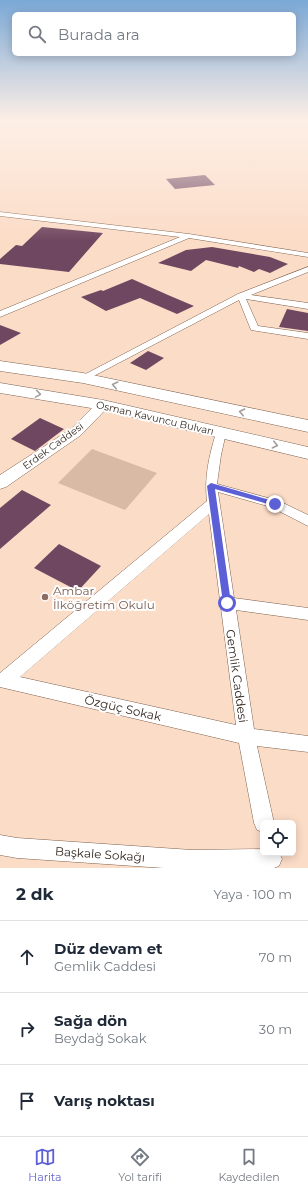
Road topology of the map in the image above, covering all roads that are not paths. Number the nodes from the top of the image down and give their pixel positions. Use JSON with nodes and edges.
{"nodes":[{"id":1,"x":0,"y":214,"type":"edge"},
{"id":2,"x":189,"y":236,"type":"junction"},
{"id":3,"x":308,"y":246,"type":"edge"},
{"id":4,"x":294,"y":252,"type":"junction"},
{"id":5,"x":308,"y":255,"type":"edge"},
{"id":6,"x":308,"y":269,"type":"edge"},
{"id":7,"x":241,"y":296,"type":"junction"},
{"id":8,"x":308,"y":306,"type":"edge"},
{"id":9,"x":0,"y":314,"type":"edge"},
{"id":10,"x":308,"y":336,"type":"edge"},
{"id":11,"x":0,"y":366,"type":"edge"},
{"id":12,"x":83,"y":378,"type":"junction"},
{"id":13,"x":0,"y":388,"type":"edge"},
{"id":14,"x":104,"y":405,"type":"junction"},
{"id":15,"x":308,"y":426,"type":"edge"},
{"id":16,"x":308,"y":430,"type":"edge"},
{"id":17,"x":221,"y":433,"type":"junction"},
{"id":18,"x":308,"y":453,"type":"edge"},
{"id":19,"x":0,"y":483,"type":"edge"},
{"id":20,"x":211,"y":486,"type":"junction"},
{"id":21,"x":213,"y":503,"type":"junction"},
{"id":22,"x":308,"y":521,"type":"edge"},
{"id":23,"x":227,"y":603,"type":"junction"},
{"id":24,"x":308,"y":614,"type":"edge"},
{"id":25,"x":2,"y":681,"type":"edge"},
{"id":26,"x":246,"y":736,"type":"junction"},
{"id":27,"x":308,"y":744,"type":"edge"},
{"id":28,"x":263,"y":820,"type":"edge"},
{"id":29,"x":0,"y":845,"type":"edge"},
{"id":30,"x":272,"y":860,"type":"edge"}],
"edges":[{"from":1,"to":2,"type":"street"},
{"from":2,"to":4,"type":"street"},
{"from":2,"to":9,"type":"street"},
{"from":3,"to":4,"type":"street"},
{"from":4,"to":5,"type":"street"},
{"from":6,"to":7,"type":"street"},
{"from":7,"to":8,"type":"street"},
{"from":7,"to":10,"type":"street"},
{"from":7,"to":12,"type":"street"},
{"from":11,"to":12,"type":"highway"},
{"from":15,"to":12,"type":"highway","one_way":true},
{"from":13,"to":14,"type":"highway","name":"Osman Kavuncu Bulvarı","one_way":true},
{"from":14,"to":16,"type":"highway"},
{"from":14,"to":17,"type":"highway","name":"Osman Kavuncu Bulvarı"},
{"from":14,"to":19,"type":"street","name":"Erdek Caddesi"},
{"from":17,"to":18,"type":"highway","name":"Osman Kavuncu Bulvarı","one_way":true},
{"from":17,"to":20,"type":"street","name":"Gemlik Caddesi"},
{"from":20,"to":21,"type":"street","name":"Gemlik Caddesi"},
{"from":20,"to":22,"type":"street"},
{"from":21,"to":23,"type":"street","name":"Gemlik Caddesi"},
{"from":21,"to":25,"type":"street"},
{"from":23,"to":24,"type":"street"},
{"from":23,"to":26,"type":"street","name":"Gemlik Caddesi"},
{"from":25,"to":26,"type":"street","name":"Özgüç Sokak"},
{"from":26,"to":27,"type":"street","name":"Özgüç Sokak"},
{"from":26,"to":28,"type":"street","name":"Gemlik Caddesi"},
{"from":29,"to":30,"type":"street","name":"Başkale Sokağı"}]}
